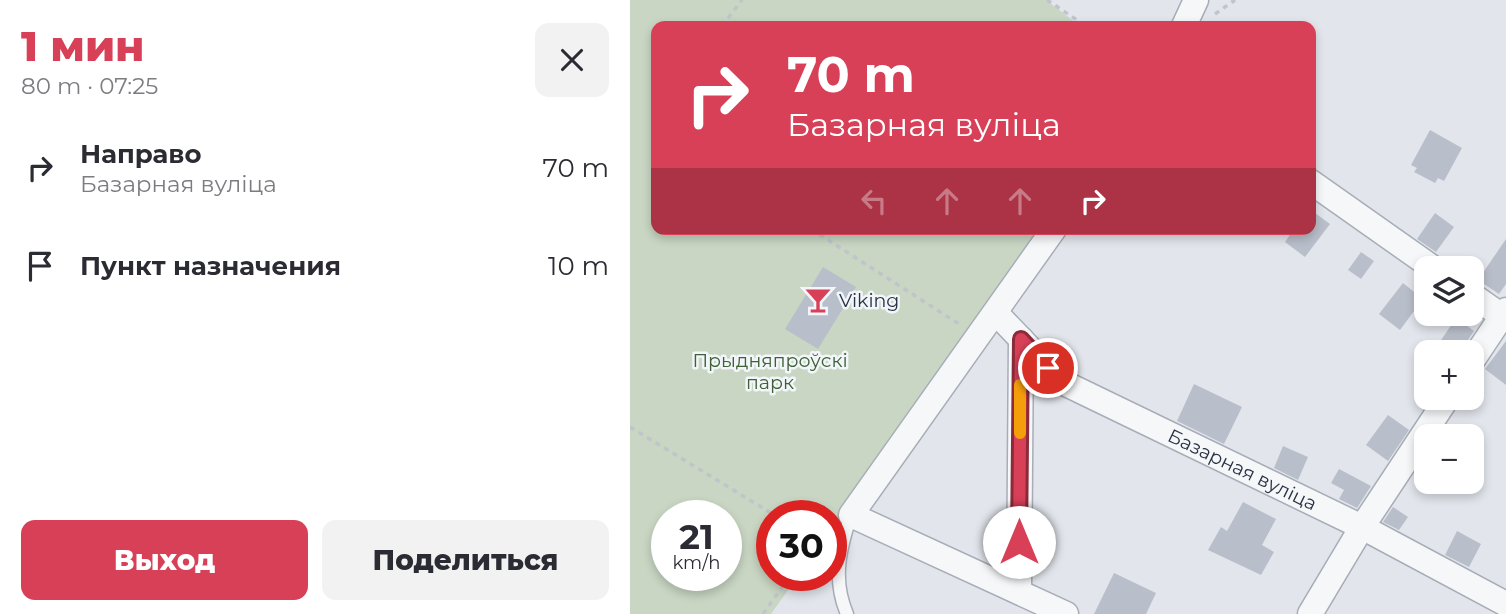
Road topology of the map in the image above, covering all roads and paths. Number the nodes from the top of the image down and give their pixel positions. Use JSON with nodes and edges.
{"nodes":[{"id":1,"x":741,"y":0,"type":"edge"},
{"id":2,"x":1047,"y":0,"type":"edge"},
{"id":3,"x":1235,"y":0,"type":"edge"},
{"id":4,"x":1203,"y":9,"type":"edge"},
{"id":5,"x":726,"y":21,"type":"edge"},
{"id":6,"x":1078,"y":21,"type":"edge"},
{"id":7,"x":1190,"y":21,"type":"edge"},
{"id":8,"x":1316,"y":186,"type":"edge"},
{"id":9,"x":820,"y":235,"type":"edge"},
{"id":10,"x":1050,"y":235,"type":"edge"},
{"id":11,"x":1416,"y":256,"type":"edge"},
{"id":12,"x":1484,"y":302,"type":"edge"},
{"id":13,"x":996,"y":313,"type":"junction"},
{"id":14,"x":1505,"y":315,"type":"edge"},
{"id":15,"x":964,"y":327,"type":"dead end"},
{"id":16,"x":1021,"y":339,"type":"junction"},
{"id":17,"x":1484,"y":344,"type":"edge"},
{"id":18,"x":1439,"y":410,"type":"edge"},
{"id":19,"x":630,"y":427,"type":"edge"},
{"id":20,"x":756,"y":504,"type":"edge"},
{"id":21,"x":851,"y":514,"type":"junction"},
{"id":22,"x":1362,"y":527,"type":"junction"},
{"id":23,"x":779,"y":591,"type":"edge"},
{"id":24,"x":1019,"y":592,"type":"junction"},
{"id":25,"x":1506,"y":604,"type":"edge"},
{"id":26,"x":763,"y":614,"type":"edge"},
{"id":27,"x":847,"y":614,"type":"edge"},
{"id":28,"x":1066,"y":614,"type":"edge"},
{"id":29,"x":1310,"y":614,"type":"edge"}],
"edges":[{"from":1,"to":5,"type":"path"},
{"from":2,"to":6,"type":"path"},
{"from":3,"to":4,"type":"path"},
{"from":4,"to":7,"type":"street"},
{"from":8,"to":11,"type":"street"},
{"from":9,"to":15,"type":"path"},
{"from":10,"to":13,"type":"street"},
{"from":12,"to":14,"type":"street"},
{"from":13,"to":16,"type":"street","name":"Базарная вуліца"},
{"from":13,"to":21,"type":"street"},
{"from":14,"to":17,"type":"street"},
{"from":16,"to":22,"type":"street","name":"Базарная вуліца"},
{"from":16,"to":24,"type":"street"},
{"from":18,"to":22,"type":"street"},
{"from":19,"to":20,"type":"path"},
{"from":21,"to":24,"type":"street"},
{"from":21,"to":27,"type":"lane"},
{"from":22,"to":25,"type":"street","name":"Базарная вуліца"},
{"from":22,"to":29,"type":"street"},
{"from":23,"to":26,"type":"path"},
{"from":24,"to":28,"type":"street"}]}
